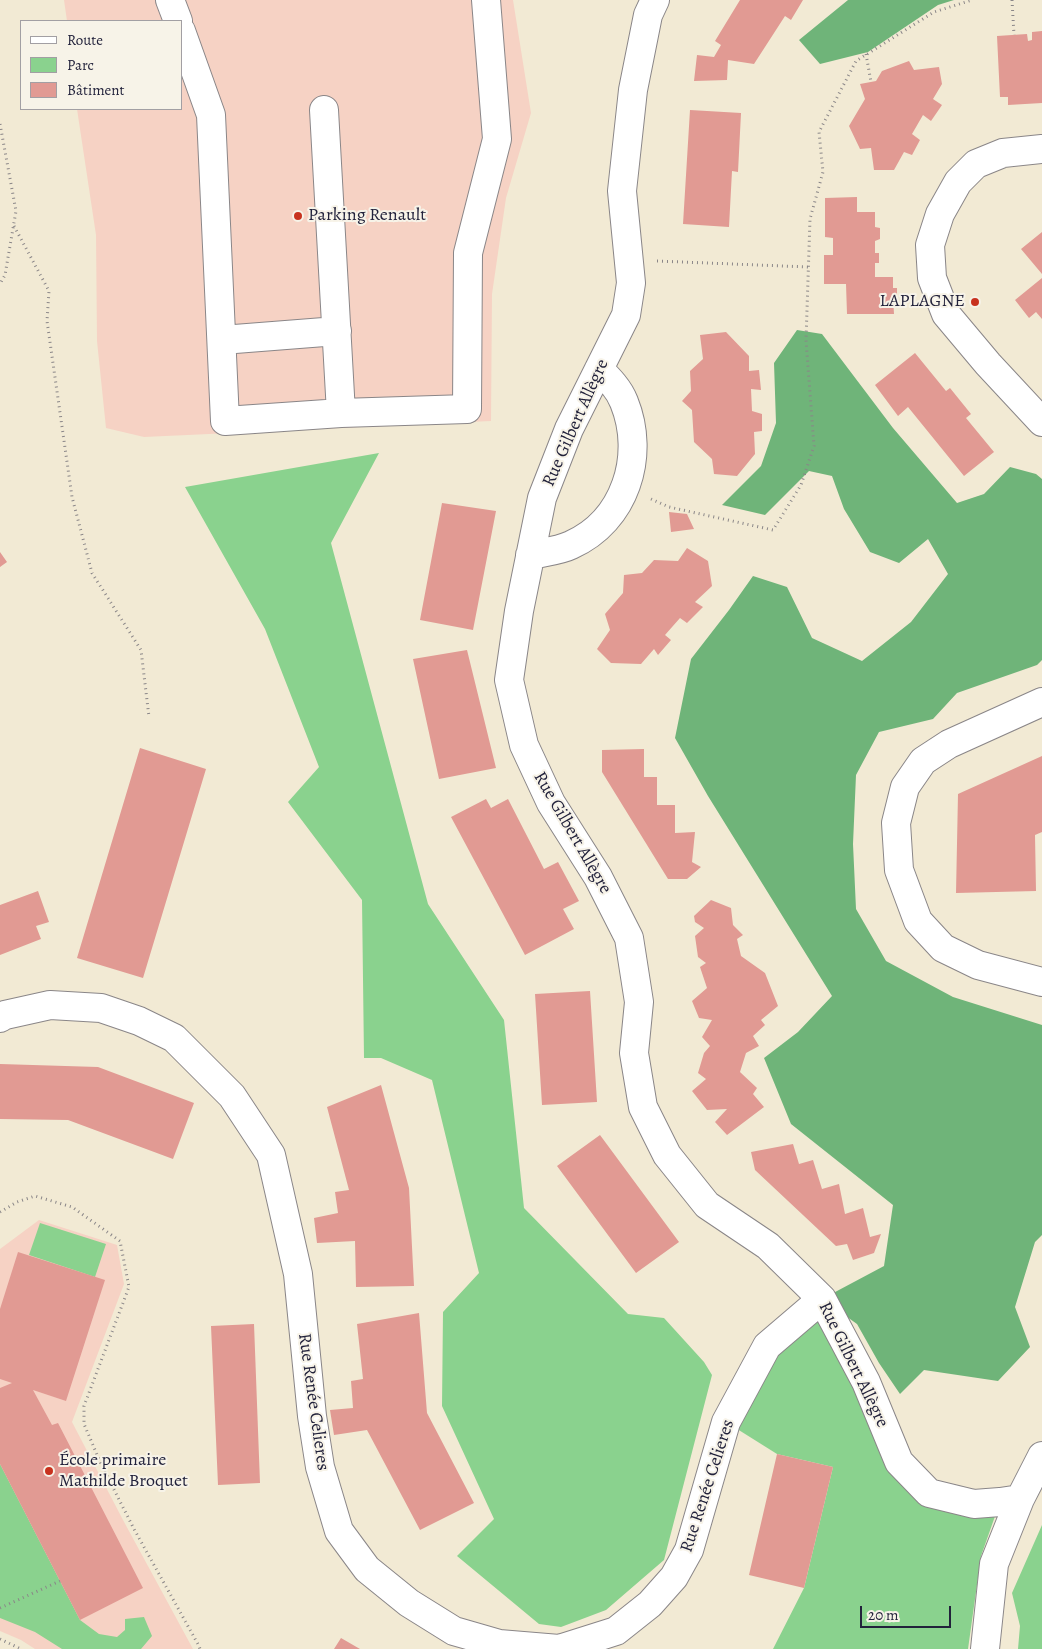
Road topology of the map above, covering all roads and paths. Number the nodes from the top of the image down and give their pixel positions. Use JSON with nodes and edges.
{"nodes":[{"id":1,"x":170,"y":0,"type":"edge"},
{"id":2,"x":486,"y":0,"type":"edge"},
{"id":3,"x":655,"y":0,"type":"edge"},
{"id":4,"x":972,"y":0,"type":"edge"},
{"id":5,"x":1012,"y":0,"type":"edge"},
{"id":6,"x":178,"y":20,"type":"edge"},
{"id":7,"x":182,"y":34,"type":"edge"},
{"id":8,"x":1014,"y":35,"type":"dead end"},
{"id":9,"x":866,"y":54,"type":"junction"},
{"id":10,"x":871,"y":82,"type":"dead end"},
{"id":11,"x":324,"y":110,"type":"dead end"},
{"id":12,"x":0,"y":124,"type":"edge"},
{"id":13,"x":1042,"y":149,"type":"edge"},
{"id":14,"x":14,"y":226,"type":"junction"},
{"id":15,"x":629,"y":260,"type":"junction"},
{"id":16,"x":808,"y":267,"type":"junction"},
{"id":17,"x":0,"y":275,"type":"edge"},
{"id":18,"x":5,"y":275,"type":"junction"},
{"id":19,"x":0,"y":284,"type":"edge"},
{"id":20,"x":337,"y":331,"type":"junction"},
{"id":21,"x":222,"y":340,"type":"junction"},
{"id":22,"x":599,"y":369,"type":"junction"},
{"id":23,"x":341,"y":413,"type":"junction"},
{"id":24,"x":1042,"y":422,"type":"edge"},
{"id":25,"x":626,"y":488,"type":"junction"},
{"id":26,"x":530,"y":555,"type":"junction"},
{"id":27,"x":1042,"y":702,"type":"edge"},
{"id":28,"x":149,"y":716,"type":"dead end"},
{"id":29,"x":1042,"y":982,"type":"edge"},
{"id":30,"x":0,"y":1018,"type":"edge"},
{"id":31,"x":0,"y":1212,"type":"edge"},
{"id":32,"x":822,"y":1299,"type":"junction"},
{"id":33,"x":1042,"y":1456,"type":"edge"},
{"id":34,"x":1020,"y":1499,"type":"junction"},
{"id":35,"x":60,"y":1581,"type":"dead end"},
{"id":36,"x":0,"y":1608,"type":"edge"},
{"id":37,"x":0,"y":1639,"type":"edge"},
{"id":38,"x":22,"y":1649,"type":"edge"},
{"id":39,"x":200,"y":1649,"type":"edge"},
{"id":40,"x":985,"y":1649,"type":"edge"}],
"edges":[{"from":1,"to":6,"type":"street"},
{"from":2,"to":23,"type":"street"},
{"from":3,"to":15,"type":"street","name":"Rue Gilbert Allègre"},
{"from":4,"to":9,"type":"path"},
{"from":5,"to":8,"type":"path"},
{"from":7,"to":21,"type":"street"},
{"from":9,"to":10,"type":"path"},
{"from":9,"to":16,"type":"path"},
{"from":11,"to":20,"type":"street"},
{"from":12,"to":14,"type":"path"},
{"from":13,"to":24,"type":"street"},
{"from":14,"to":18,"type":"path"},
{"from":14,"to":28,"type":"path"},
{"from":15,"to":16,"type":"path"},
{"from":15,"to":22,"type":"street","name":"Rue Gilbert Allègre"},
{"from":16,"to":25,"type":"path"},
{"from":17,"to":18,"type":"path"},
{"from":18,"to":19,"type":"path"},
{"from":20,"to":21,"type":"street"},
{"from":20,"to":23,"type":"street"},
{"from":21,"to":23,"type":"street"},
{"from":22,"to":25,"type":"street"},
{"from":22,"to":26,"type":"street","name":"Rue Gilbert Allègre"},
{"from":25,"to":26,"type":"street"},
{"from":26,"to":32,"type":"street","name":"Rue Gilbert Allègre"},
{"from":27,"to":29,"type":"street"},
{"from":30,"to":32,"type":"street","name":"Rue Renée Celieres"},
{"from":31,"to":39,"type":"path"},
{"from":32,"to":34,"type":"street","name":"Rue Gilbert Allègre"},
{"from":33,"to":34,"type":"street"},
{"from":34,"to":40,"type":"street"},
{"from":35,"to":36,"type":"path"},
{"from":37,"to":38,"type":"path"}]}
